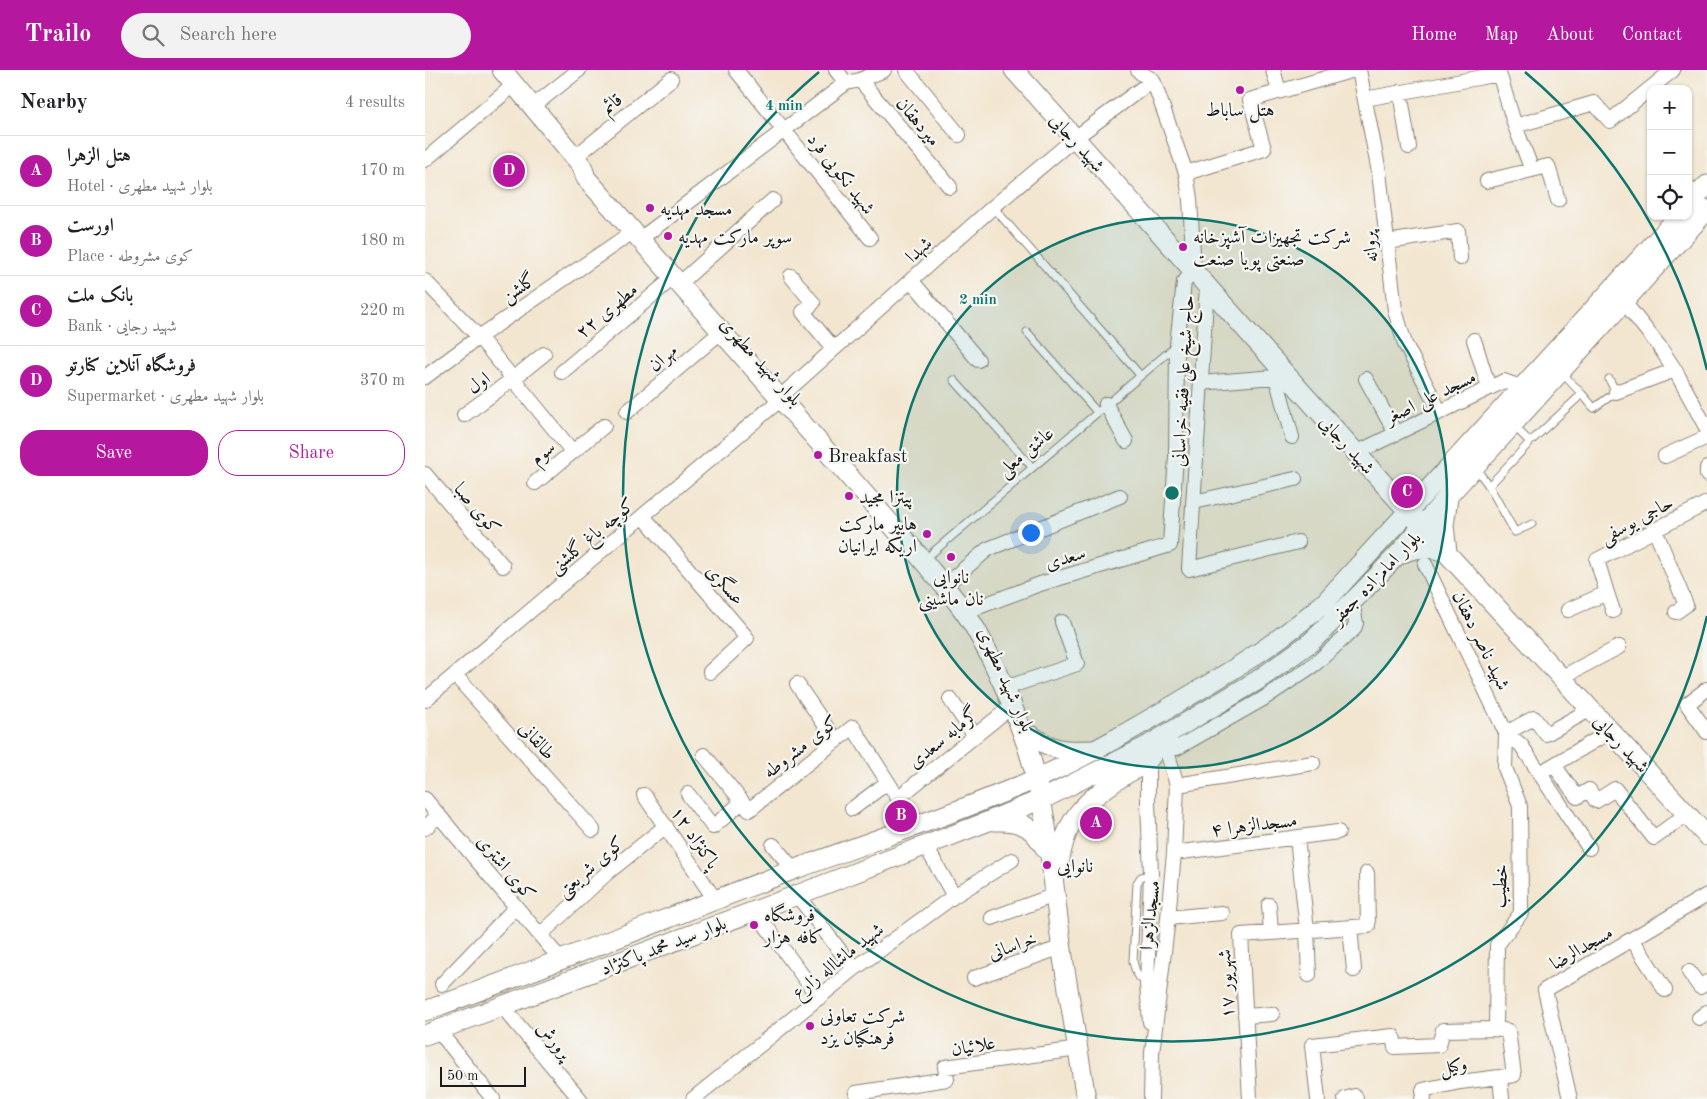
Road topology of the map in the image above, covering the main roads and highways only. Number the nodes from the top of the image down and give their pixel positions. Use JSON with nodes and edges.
{"nodes":[{"id":1,"x":502,"y":70,"type":"edge"},
{"id":2,"x":1014,"y":70,"type":"edge"},
{"id":3,"x":1697,"y":197,"type":"edge"},
{"id":4,"x":1675,"y":220,"type":"edge"},
{"id":5,"x":681,"y":277,"type":"junction"},
{"id":6,"x":784,"y":394,"type":"junction"},
{"id":7,"x":1444,"y":472,"type":"junction"},
{"id":8,"x":1388,"y":488,"type":"junction"},
{"id":9,"x":1428,"y":489,"type":"junction"},
{"id":10,"x":1453,"y":491,"type":"junction"},
{"id":11,"x":1408,"y":511,"type":"junction"},
{"id":12,"x":1423,"y":527,"type":"junction"},
{"id":13,"x":1392,"y":528,"type":"junction"},
{"id":14,"x":1447,"y":552,"type":"junction"},
{"id":15,"x":1395,"y":558,"type":"junction"},
{"id":16,"x":1163,"y":738,"type":"junction"},
{"id":17,"x":1029,"y":740,"type":"junction"},
{"id":18,"x":1097,"y":749,"type":"junction"},
{"id":19,"x":1040,"y":777,"type":"junction"},
{"id":20,"x":1007,"y":790,"type":"junction"},
{"id":21,"x":1045,"y":798,"type":"junction"},
{"id":22,"x":989,"y":821,"type":"junction"},
{"id":23,"x":1707,"y":836,"type":"edge"},
{"id":24,"x":1055,"y":862,"type":"junction"},
{"id":25,"x":762,"y":883,"type":"junction"},
{"id":26,"x":773,"y":904,"type":"junction"},
{"id":27,"x":425,"y":1011,"type":"edge"},
{"id":28,"x":432,"y":1032,"type":"edge"},
{"id":29,"x":1086,"y":1099,"type":"edge"},
{"id":30,"x":1093,"y":1099,"type":"edge"}],
"edges":[{"from":1,"to":5,"type":"main road","name":"بلوار شهید مطهری"},
{"from":2,"to":8,"type":"main road","name":"شهید رجایی"},
{"from":3,"to":10,"type":"main road","name":"بلوار امامزاده جعفر"},
{"from":4,"to":7,"type":"main road","name":"بلوار امامزاده جعفر"},
{"from":5,"to":6,"type":"main road","name":"بلوار شهید مطهری"},
{"from":5,"to":6,"type":"main road","name":"بلوار شهید مطهری"},
{"from":6,"to":17,"type":"main road","name":"بلوار شهید مطهری"},
{"from":6,"to":17,"type":"main road","name":"بلوار شهید مطهری"},
{"from":7,"to":9,"type":"main road","name":"بلوار امامزاده جعفر"},
{"from":7,"to":10,"type":"main road"},
{"from":8,"to":9,"type":"main road"},
{"from":8,"to":11,"type":"main road","name":"شهید رجایی"},
{"from":8,"to":13,"type":"main road"},
{"from":9,"to":11,"type":"main road","name":"بلوار امامزاده جعفر"},
{"from":10,"to":12,"type":"main road","name":"بلوار امامزاده جعفر"},
{"from":10,"to":14,"type":"main road"},
{"from":11,"to":12,"type":"main road","name":"شهید رجایی"},
{"from":11,"to":13,"type":"main road","name":"بلوار امامزاده جعفر"},
{"from":12,"to":14,"type":"main road","name":"شهید رجایی"},
{"from":12,"to":15,"type":"main road","name":"بلوار امامزاده جعفر"},
{"from":13,"to":18,"type":"main road","name":"بلوار امامزاده جعفر"},
{"from":14,"to":15,"type":"main road"},
{"from":14,"to":23,"type":"main road","name":"شهید رجایی"},
{"from":15,"to":16,"type":"main road","name":"بلوار امامزاده جعفر"},
{"from":16,"to":21,"type":"main road","name":"بلوار امامزاده جعفر"},
{"from":16,"to":24,"type":"main road"},
{"from":17,"to":18,"type":"main road"},
{"from":17,"to":19,"type":"main road","name":"بلوار شهید مطهری"},
{"from":17,"to":20,"type":"main road"},
{"from":18,"to":19,"type":"main road","name":"بلوار امامزاده جعفر"},
{"from":19,"to":20,"type":"main road","name":"بلوار سید محمد پاکنژاد"},
{"from":19,"to":21,"type":"main road","name":"بلوار شهید مطهری"},
{"from":20,"to":25,"type":"main road","name":"بلوار سید محمد پاکنژاد"},
{"from":21,"to":22,"type":"main road","name":"بلوار سید محمد پاکنژاد"},
{"from":21,"to":24,"type":"main road","name":"بلوار شهید مطهری"},
{"from":22,"to":24,"type":"main road"},
{"from":22,"to":26,"type":"main road","name":"بلوار سید محمد پاکنژاد"},
{"from":24,"to":29,"type":"main road","name":"بلوار شهید مطهری"},
{"from":24,"to":30,"type":"main road","name":"بلوار شهید مطهری"},
{"from":25,"to":26,"type":"main road"},
{"from":25,"to":27,"type":"main road","name":"بلوار سید محمد پاکنژاد"},
{"from":26,"to":28,"type":"main road","name":"بلوار سید محمد پاکنژاد"}]}
